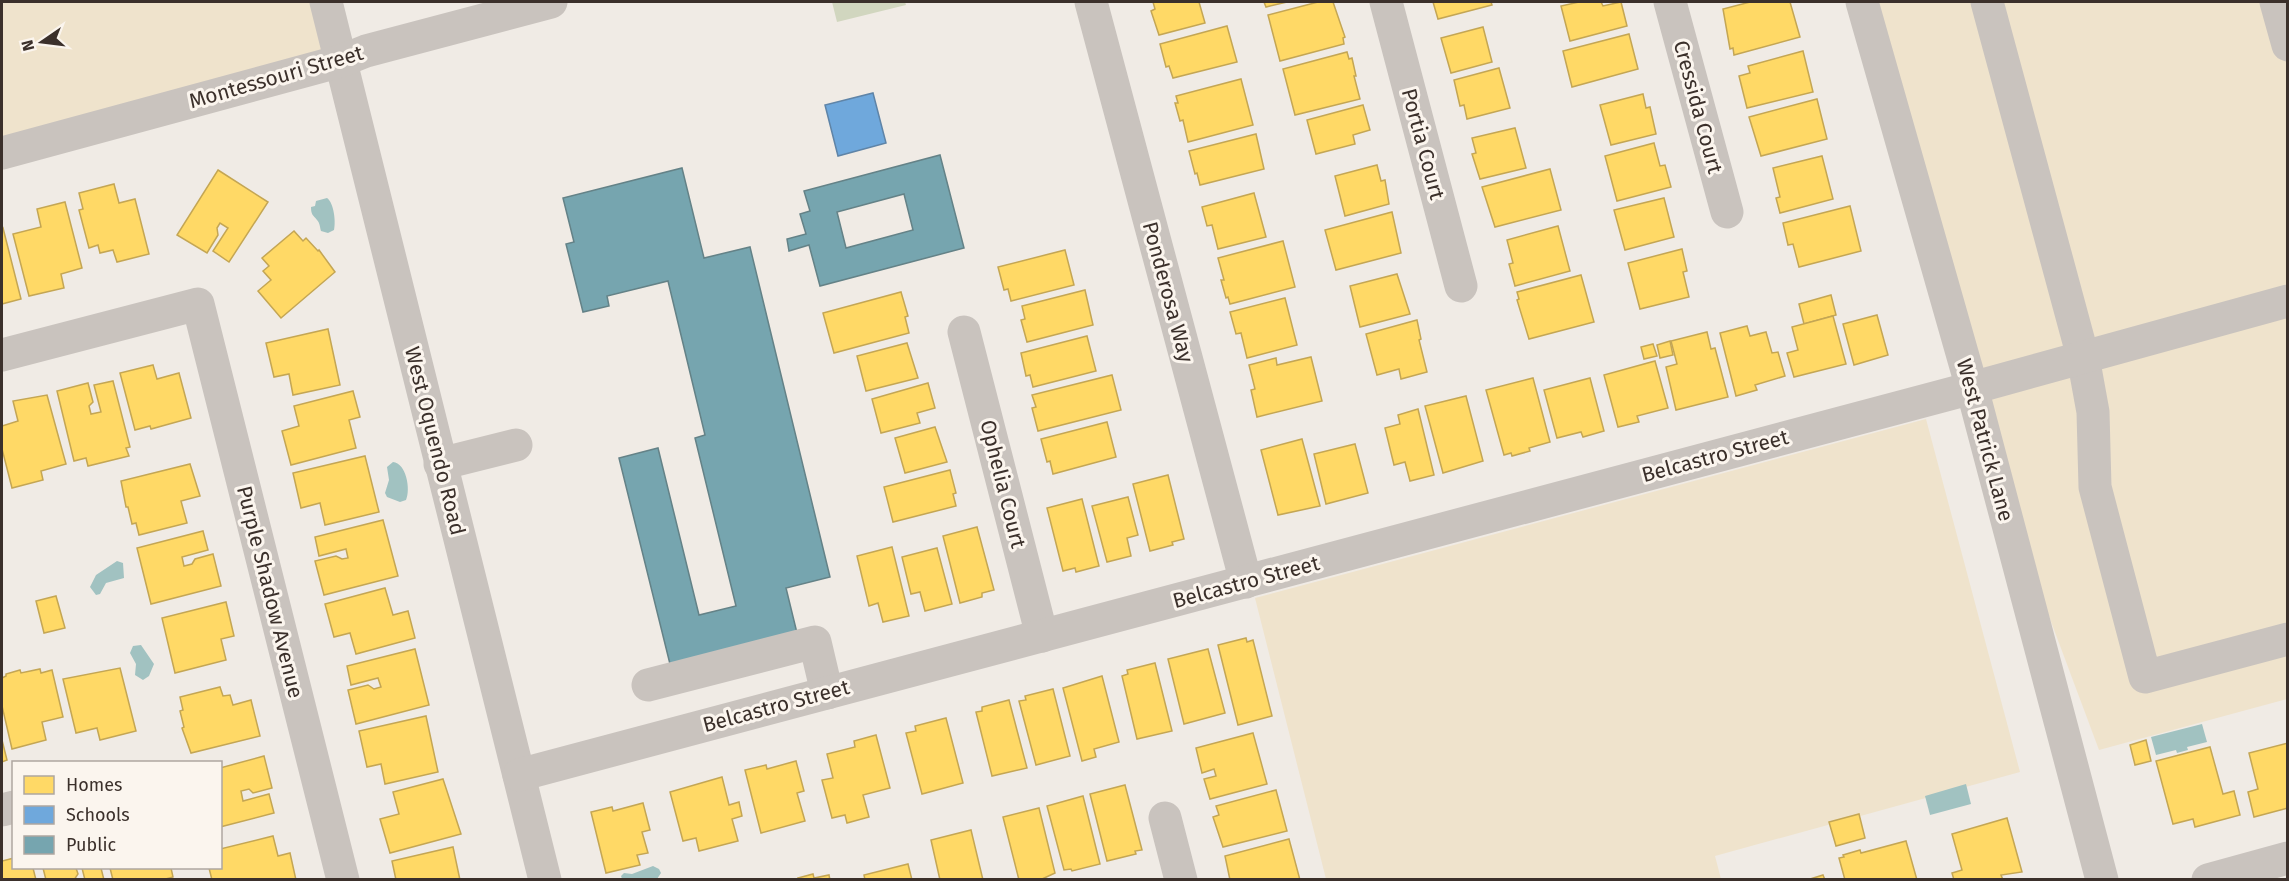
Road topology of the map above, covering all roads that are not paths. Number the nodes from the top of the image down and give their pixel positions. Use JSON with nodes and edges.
{"nodes":[{"id":1,"x":326,"y":2,"type":"edge"},
{"id":2,"x":551,"y":2,"type":"edge"},
{"id":3,"x":1090,"y":2,"type":"edge"},
{"id":4,"x":1386,"y":2,"type":"edge"},
{"id":5,"x":1670,"y":2,"type":"edge"},
{"id":6,"x":1862,"y":2,"type":"edge"},
{"id":7,"x":1987,"y":2,"type":"edge"},
{"id":8,"x":2276,"y":2,"type":"edge"},
{"id":9,"x":2288,"y":45,"type":"edge"},
{"id":10,"x":341,"y":61,"type":"junction"},
{"id":11,"x":2,"y":153,"type":"edge"},
{"id":12,"x":1727,"y":212,"type":"dead end"},
{"id":13,"x":1461,"y":286,"type":"dead end"},
{"id":14,"x":2288,"y":301,"type":"edge"},
{"id":15,"x":964,"y":332,"type":"dead end"},
{"id":16,"x":2,"y":355,"type":"edge"},
{"id":17,"x":2082,"y":357,"type":"junction"},
{"id":18,"x":1972,"y":388,"type":"junction"},
{"id":19,"x":516,"y":445,"type":"dead end"},
{"id":20,"x":440,"y":464,"type":"junction"},
{"id":21,"x":1246,"y":582,"type":"junction"},
{"id":22,"x":1042,"y":636,"type":"junction"},
{"id":23,"x":2288,"y":639,"type":"edge"},
{"id":24,"x":648,"y":686,"type":"dead end"},
{"id":25,"x":827,"y":693,"type":"junction"},
{"id":26,"x":519,"y":775,"type":"junction"},
{"id":27,"x":1165,"y":818,"type":"dead end"},
{"id":28,"x":2288,"y":858,"type":"edge"},
{"id":29,"x":343,"y":879,"type":"edge"},
{"id":30,"x":545,"y":879,"type":"edge"},
{"id":31,"x":1181,"y":879,"type":"edge"},
{"id":32,"x":2102,"y":879,"type":"edge"},
{"id":33,"x":2208,"y":879,"type":"edge"}],
"edges":[{"from":1,"to":10,"type":"street","name":"West Oquendo Road"},
{"from":2,"to":10,"type":"street","name":"Montessouri Street"},
{"from":3,"to":21,"type":"street","name":"Ponderosa Way"},
{"from":4,"to":13,"type":"street","name":"Portia Court"},
{"from":5,"to":12,"type":"street","name":"Cressida Court"},
{"from":6,"to":18,"type":"street","name":"West Patrick Lane"},
{"from":7,"to":17,"type":"street"},
{"from":8,"to":9,"type":"street"},
{"from":10,"to":11,"type":"street","name":"Montessouri Street"},
{"from":10,"to":20,"type":"street","name":"West Oquendo Road"},
{"from":14,"to":17,"type":"street","name":"Belcastro Street"},
{"from":15,"to":22,"type":"street","name":"Ophelia Court"},
{"from":16,"to":29,"type":"street","name":"Purple Shadow Avenue"},
{"from":17,"to":18,"type":"street","name":"Belcastro Street"},
{"from":17,"to":23,"type":"street"},
{"from":18,"to":21,"type":"street","name":"Belcastro Street"},
{"from":18,"to":32,"type":"street","name":"West Patrick Lane"},
{"from":19,"to":20,"type":"street"},
{"from":20,"to":26,"type":"street","name":"West Oquendo Road"},
{"from":21,"to":22,"type":"street","name":"Belcastro Street"},
{"from":22,"to":25,"type":"street","name":"Belcastro Street"},
{"from":24,"to":25,"type":"street"},
{"from":25,"to":26,"type":"street","name":"Belcastro Street"},
{"from":26,"to":30,"type":"street","name":"West Oquendo Road"},
{"from":27,"to":31,"type":"street"},
{"from":28,"to":33,"type":"street"}]}
